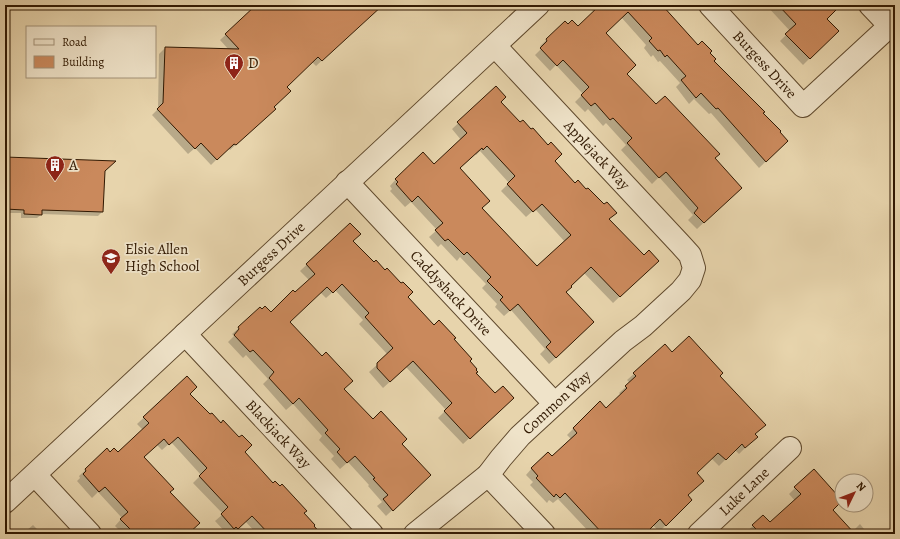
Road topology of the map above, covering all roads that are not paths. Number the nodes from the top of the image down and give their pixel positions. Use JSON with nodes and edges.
{"nodes":[{"id":1,"x":538,"y":5,"type":"edge"},
{"id":2,"x":710,"y":5,"type":"edge"},
{"id":3,"x":870,"y":5,"type":"edge"},
{"id":4,"x":892,"y":24,"type":"edge"},
{"id":5,"x":495,"y":46,"type":"junction"},
{"id":6,"x":347,"y":182,"type":"junction"},
{"id":7,"x":694,"y":268,"type":"joint"},
{"id":8,"x":185,"y":334,"type":"junction"},
{"id":9,"x":554,"y":403,"type":"junction"},
{"id":10,"x":790,"y":448,"type":"dead end"},
{"id":11,"x":35,"y":475,"type":"junction"},
{"id":12,"x":488,"y":475,"type":"junction"},
{"id":13,"x":5,"y":502,"type":"edge"},
{"id":14,"x":90,"y":534,"type":"edge"},
{"id":15,"x":372,"y":534,"type":"edge"},
{"id":16,"x":415,"y":534,"type":"edge"},
{"id":17,"x":544,"y":534,"type":"edge"},
{"id":18,"x":699,"y":534,"type":"edge"}],
"edges":[{"from":1,"to":5,"type":"street","name":"Burgess Drive"},
{"from":2,"to":4,"type":"street","name":"Burgess Drive"},
{"from":3,"to":4,"type":"street"},
{"from":5,"to":6,"type":"street","name":"Burgess Drive"},
{"from":5,"to":7,"type":"street","name":"Applejack Way"},
{"from":6,"to":8,"type":"street","name":"Burgess Drive"},
{"from":6,"to":9,"type":"street","name":"Caddyshack Drive"},
{"from":7,"to":9,"type":"street","name":"Common Way"},
{"from":8,"to":11,"type":"street","name":"Burgess Drive"},
{"from":8,"to":15,"type":"street","name":"Blackjack Way"},
{"from":9,"to":12,"type":"street","name":"Common Way"},
{"from":10,"to":18,"type":"street","name":"Luke Lane"},
{"from":11,"to":13,"type":"street","name":"Burgess Drive"},
{"from":11,"to":14,"type":"street"},
{"from":12,"to":16,"type":"street","name":"Common Way"},
{"from":12,"to":17,"type":"street"}]}
